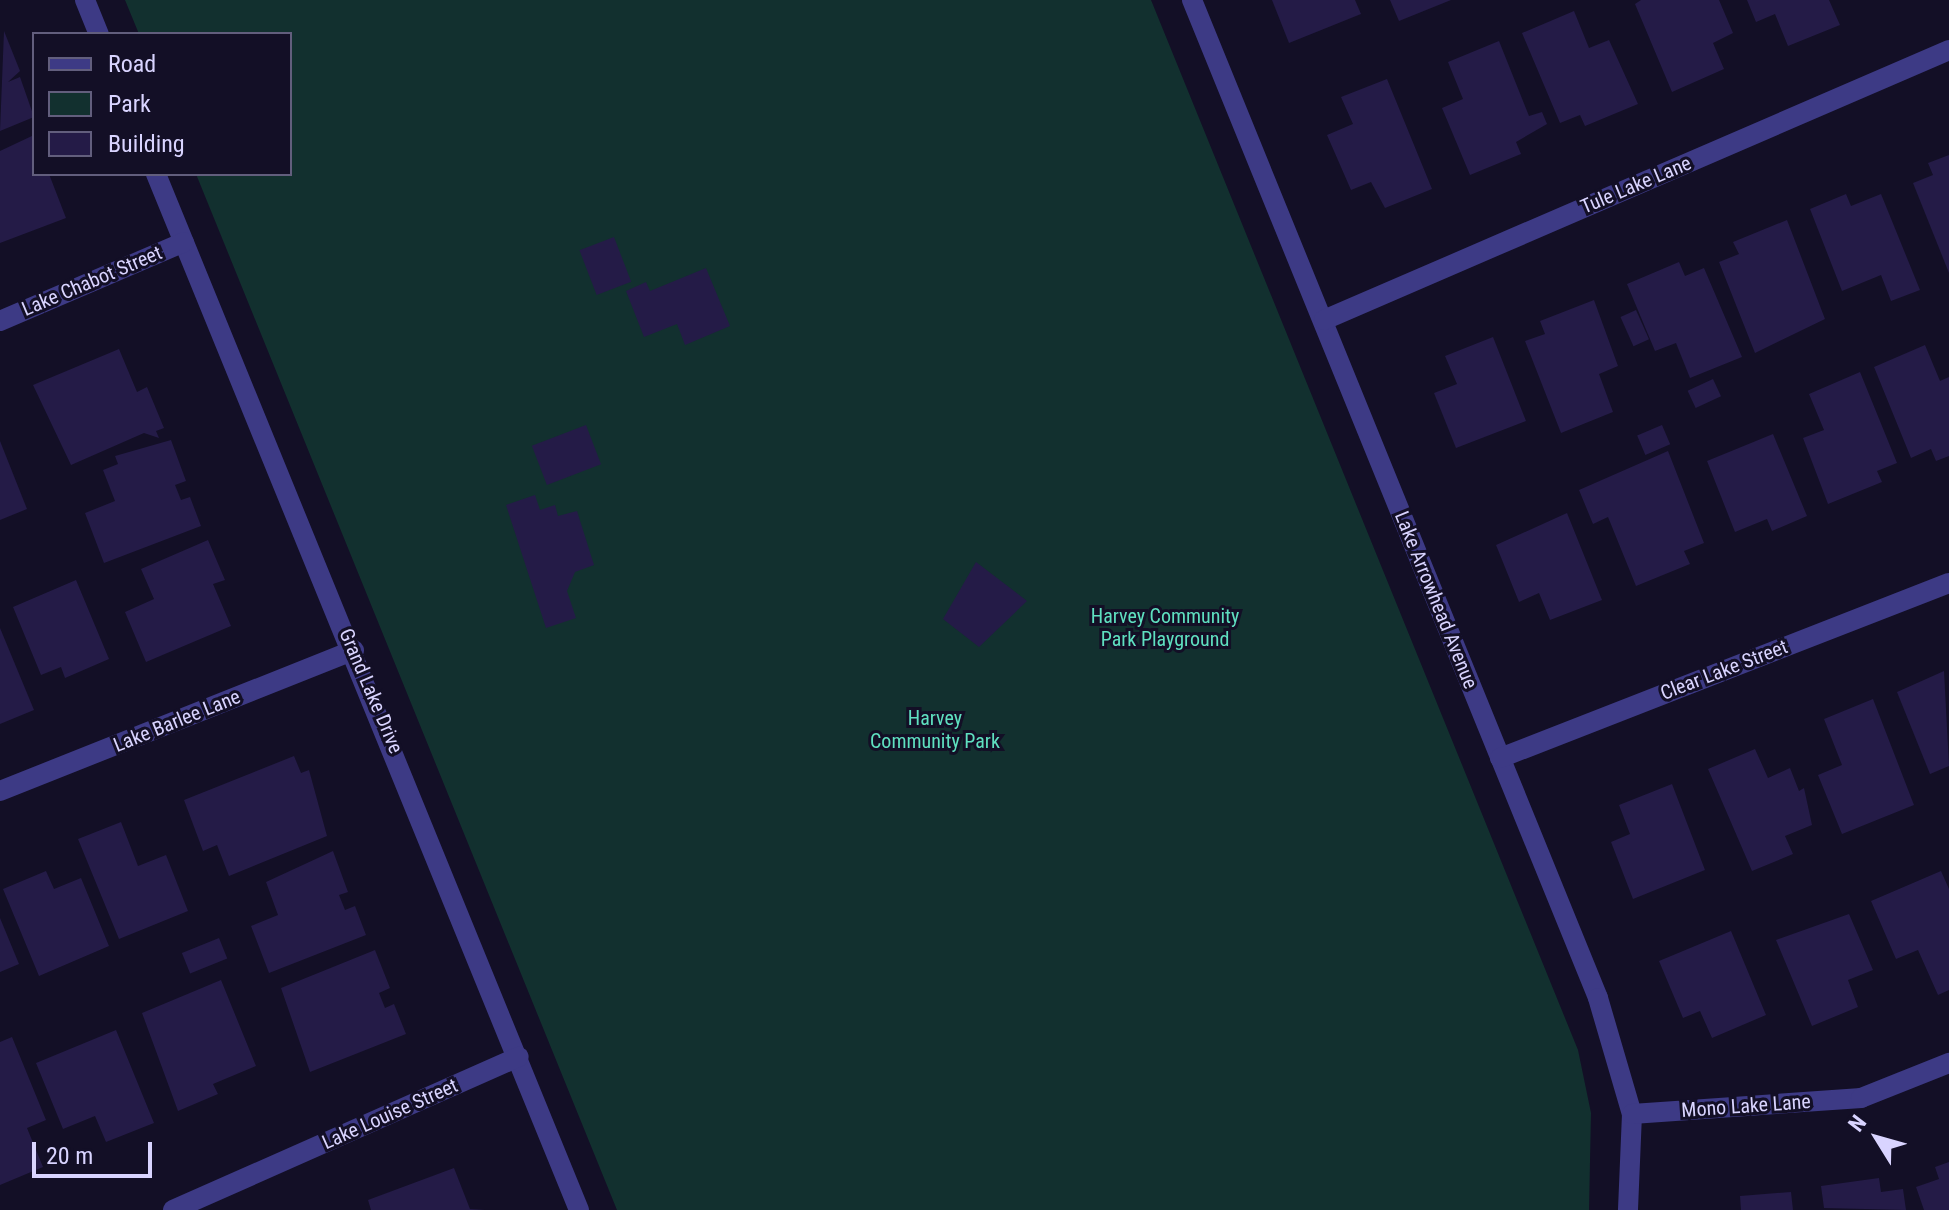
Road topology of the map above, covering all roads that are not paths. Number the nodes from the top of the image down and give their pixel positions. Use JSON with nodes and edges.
{"nodes":[{"id":1,"x":85,"y":0,"type":"edge"},
{"id":2,"x":1192,"y":0,"type":"edge"},
{"id":3,"x":98,"y":32,"type":"edge"},
{"id":4,"x":1949,"y":50,"type":"edge"},
{"id":5,"x":157,"y":176,"type":"edge"},
{"id":6,"x":184,"y":242,"type":"junction"},
{"id":7,"x":1324,"y":320,"type":"junction"},
{"id":8,"x":0,"y":321,"type":"edge"},
{"id":9,"x":1949,"y":583,"type":"edge"},
{"id":10,"x":354,"y":650,"type":"junction"},
{"id":11,"x":1500,"y":758,"type":"junction"},
{"id":12,"x":0,"y":791,"type":"edge"},
{"id":13,"x":519,"y":1057,"type":"junction"},
{"id":14,"x":1949,"y":1063,"type":"edge"},
{"id":15,"x":1632,"y":1114,"type":"junction"},
{"id":16,"x":173,"y":1210,"type":"edge"},
{"id":17,"x":579,"y":1210,"type":"edge"},
{"id":18,"x":1628,"y":1210,"type":"edge"}],
"edges":[{"from":1,"to":3,"type":"street"},
{"from":2,"to":7,"type":"street","name":"Lake Arrowhead Avenue"},
{"from":4,"to":7,"type":"street","name":"Tule Lake Lane"},
{"from":5,"to":6,"type":"street","name":"Grand Lake Drive"},
{"from":6,"to":8,"type":"street","name":"Lake Chabot Street"},
{"from":6,"to":10,"type":"street","name":"Grand Lake Drive"},
{"from":7,"to":11,"type":"street","name":"Lake Arrowhead Avenue"},
{"from":9,"to":11,"type":"street","name":"Clear Lake Street"},
{"from":10,"to":12,"type":"street","name":"Lake Barlee Lane"},
{"from":10,"to":13,"type":"street","name":"Grand Lake Drive"},
{"from":11,"to":15,"type":"street","name":"Lake Arrowhead Avenue"},
{"from":13,"to":16,"type":"street","name":"Lake Louise Street"},
{"from":13,"to":17,"type":"street","name":"Grand Lake Drive"},
{"from":14,"to":15,"type":"street","name":"Mono Lake Lane"},
{"from":15,"to":18,"type":"street","name":"Lake Arrowhead Avenue"}]}
